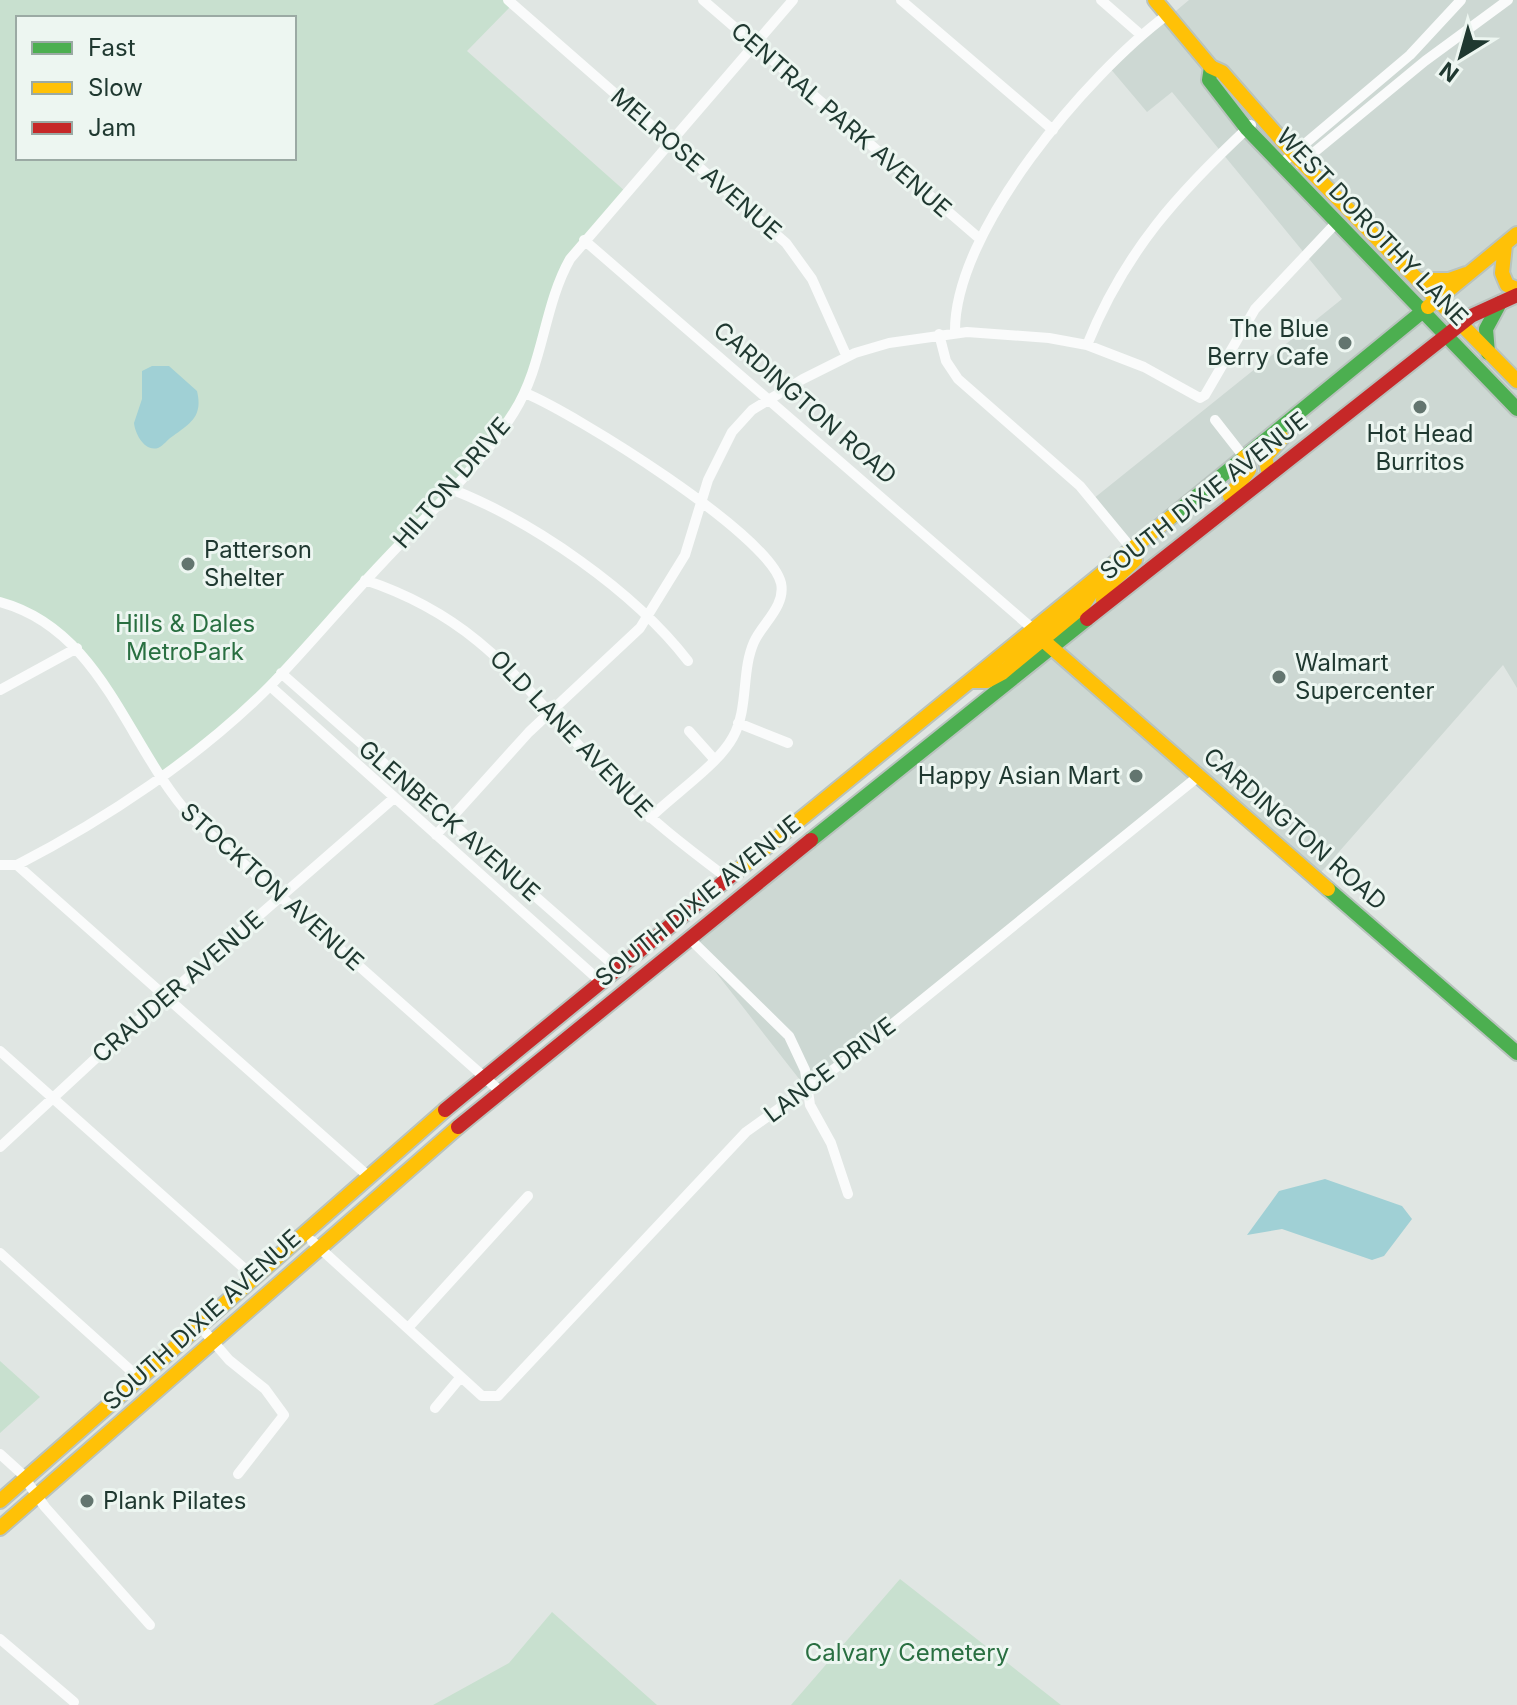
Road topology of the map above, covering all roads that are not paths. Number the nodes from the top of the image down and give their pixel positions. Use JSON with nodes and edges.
{"nodes":[{"id":1,"x":703,"y":0,"type":"edge"},
{"id":2,"x":793,"y":0,"type":"edge"},
{"id":3,"x":901,"y":0,"type":"edge"},
{"id":4,"x":1101,"y":0,"type":"edge"},
{"id":5,"x":1155,"y":0,"type":"edge"},
{"id":6,"x":1461,"y":0,"type":"edge"},
{"id":7,"x":1508,"y":0,"type":"edge"},
{"id":8,"x":512,"y":1,"type":"edge"},
{"id":9,"x":1167,"y":15,"type":"junction"},
{"id":10,"x":1141,"y":35,"type":"junction"},
{"id":11,"x":754,"y":44,"type":"junction"},
{"id":12,"x":1415,"y":49,"type":"junction"},
{"id":13,"x":1425,"y":61,"type":"junction"},
{"id":14,"x":1211,"y":67,"type":"junction"},
{"id":15,"x":1345,"y":108,"type":"junction"},
{"id":16,"x":1260,"y":117,"type":"junction"},
{"id":17,"x":1354,"y":119,"type":"junction"},
{"id":18,"x":1247,"y":129,"type":"junction"},
{"id":19,"x":1053,"y":130,"type":"junction"},
{"id":20,"x":669,"y":143,"type":"junction"},
{"id":21,"x":1298,"y":158,"type":"junction"},
{"id":22,"x":1285,"y":169,"type":"junction"},
{"id":23,"x":1337,"y":222,"type":"junction"},
{"id":24,"x":1517,"y":234,"type":"edge"},
{"id":25,"x":980,"y":239,"type":"junction"},
{"id":26,"x":584,"y":240,"type":"junction"},
{"id":27,"x":1505,"y":245,"type":"junction"},
{"id":28,"x":1475,"y":271,"type":"junction"},
{"id":29,"x":1420,"y":280,"type":"junction"},
{"id":30,"x":1517,"y":289,"type":"edge"},
{"id":31,"x":1517,"y":295,"type":"edge"},
{"id":32,"x":1438,"y":300,"type":"junction"},
{"id":33,"x":1500,"y":302,"type":"junction"},
{"id":34,"x":1424,"y":312,"type":"junction"},
{"id":35,"x":1461,"y":325,"type":"junction"},
{"id":36,"x":955,"y":333,"type":"junction"},
{"id":37,"x":939,"y":334,"type":"junction"},
{"id":38,"x":1447,"y":336,"type":"junction"},
{"id":39,"x":1087,"y":345,"type":"junction"},
{"id":40,"x":1488,"y":353,"type":"junction"},
{"id":41,"x":847,"y":357,"type":"junction"},
{"id":42,"x":1468,"y":360,"type":"junction"},
{"id":43,"x":1413,"y":361,"type":"junction"},
{"id":44,"x":1517,"y":381,"type":"edge"},
{"id":45,"x":525,"y":393,"type":"junction"},
{"id":46,"x":1325,"y":394,"type":"junction"},
{"id":47,"x":768,"y":400,"type":"junction"},
{"id":48,"x":1517,"y":409,"type":"edge"},
{"id":49,"x":1215,"y":420,"type":"dead end"},
{"id":50,"x":1244,"y":457,"type":"junction"},
{"id":51,"x":1269,"y":474,"type":"junction"},
{"id":52,"x":451,"y":489,"type":"junction"},
{"id":53,"x":700,"y":503,"type":"junction"},
{"id":54,"x":1218,"y":514,"type":"junction"},
{"id":55,"x":1176,"y":545,"type":"junction"},
{"id":56,"x":1132,"y":549,"type":"junction"},
{"id":57,"x":365,"y":580,"type":"junction"},
{"id":58,"x":0,"y":602,"type":"edge"},
{"id":59,"x":1101,"y":605,"type":"junction"},
{"id":60,"x":647,"y":618,"type":"junction"},
{"id":61,"x":1043,"y":639,"type":"junction"},
{"id":62,"x":77,"y":648,"type":"junction"},
{"id":63,"x":688,"y":661,"type":"dead end"},
{"id":64,"x":281,"y":673,"type":"junction"},
{"id":65,"x":270,"y":686,"type":"junction"},
{"id":66,"x":0,"y":690,"type":"edge"},
{"id":67,"x":551,"y":710,"type":"junction"},
{"id":68,"x":738,"y":723,"type":"junction"},
{"id":69,"x":689,"y":731,"type":"dead end"},
{"id":70,"x":788,"y":743,"type":"dead end"},
{"id":71,"x":714,"y":759,"type":"junction"},
{"id":72,"x":1200,"y":775,"type":"junction"},
{"id":73,"x":160,"y":777,"type":"junction"},
{"id":74,"x":394,"y":798,"type":"junction"},
{"id":75,"x":650,"y":818,"type":"junction"},
{"id":76,"x":449,"y":820,"type":"junction"},
{"id":77,"x":436,"y":835,"type":"junction"},
{"id":78,"x":0,"y":865,"type":"edge"},
{"id":79,"x":17,"y":865,"type":"junction"},
{"id":80,"x":727,"y":878,"type":"junction"},
{"id":81,"x":281,"y":897,"type":"junction"},
{"id":82,"x":689,"y":938,"type":"junction"},
{"id":83,"x":617,"y":968,"type":"junction"},
{"id":84,"x":601,"y":982,"type":"junction"},
{"id":85,"x":167,"y":997,"type":"junction"},
{"id":86,"x":0,"y":1051,"type":"edge"},
{"id":87,"x":1517,"y":1053,"type":"edge"},
{"id":88,"x":485,"y":1077,"type":"junction"},
{"id":89,"x":807,"y":1089,"type":"junction"},
{"id":90,"x":500,"y":1091,"type":"junction"},
{"id":91,"x":54,"y":1098,"type":"junction"},
{"id":92,"x":0,"y":1147,"type":"edge"},
{"id":93,"x":367,"y":1175,"type":"junction"},
{"id":94,"x":350,"y":1191,"type":"junction"},
{"id":95,"x":848,"y":1194,"type":"dead end"},
{"id":96,"x":528,"y":1196,"type":"dead end"},
{"id":97,"x":316,"y":1243,"type":"junction"},
{"id":98,"x":0,"y":1253,"type":"edge"},
{"id":99,"x":250,"y":1281,"type":"junction"},
{"id":100,"x":199,"y":1325,"type":"junction"},
{"id":101,"x":408,"y":1328,"type":"junction"},
{"id":102,"x":213,"y":1340,"type":"junction"},
{"id":103,"x":138,"y":1377,"type":"junction"},
{"id":104,"x":460,"y":1378,"type":"junction"},
{"id":105,"x":435,"y":1408,"type":"dead end"},
{"id":106,"x":0,"y":1454,"type":"edge"},
{"id":107,"x":238,"y":1474,"type":"dead end"},
{"id":108,"x":25,"y":1479,"type":"junction"},
{"id":109,"x":37,"y":1496,"type":"junction"},
{"id":110,"x":0,"y":1501,"type":"edge"},
{"id":111,"x":0,"y":1528,"type":"edge"},
{"id":112,"x":150,"y":1625,"type":"dead end"},
{"id":113,"x":0,"y":1639,"type":"edge"},
{"id":114,"x":74,"y":1702,"type":"dead end"}],
"edges":[{"from":1,"to":11,"type":"street","name":"CENTRAL PARK AVENUE"},
{"from":2,"to":11,"type":"street","name":"HILTON DRIVE"},
{"from":3,"to":19,"type":"street"},
{"from":4,"to":10,"type":"street"},
{"from":5,"to":9,"type":"main road","name":"WEST DOROTHY LANE"},
{"from":6,"to":12,"type":"street"},
{"from":7,"to":13,"type":"street"},
{"from":8,"to":20,"type":"street","name":"MELROSE AVENUE"},
{"from":9,"to":10,"type":"street"},
{"from":9,"to":14,"type":"main road","name":"WEST DOROTHY LANE"},
{"from":10,"to":19,"type":"street"},
{"from":11,"to":20,"type":"street","name":"HILTON DRIVE"},
{"from":11,"to":25,"type":"street","name":"CENTRAL PARK AVENUE"},
{"from":12,"to":13,"type":"street"},
{"from":12,"to":15,"type":"street"},
{"from":13,"to":17,"type":"street"},
{"from":14,"to":16,"type":"main road","name":"WEST DOROTHY LANE"},
{"from":14,"to":18,"type":"main road","name":"WEST DOROTHY LANE"},
{"from":15,"to":17,"type":"street"},
{"from":15,"to":21,"type":"street"},
{"from":16,"to":18,"type":"street"},
{"from":16,"to":21,"type":"main road","name":"WEST DOROTHY LANE"},
{"from":17,"to":21,"type":"street"},
{"from":18,"to":22,"type":"main road","name":"WEST DOROTHY LANE"},
{"from":18,"to":39,"type":"street"},
{"from":19,"to":25,"type":"street"},
{"from":20,"to":26,"type":"street","name":"HILTON DRIVE"},
{"from":20,"to":41,"type":"street","name":"MELROSE AVENUE"},
{"from":21,"to":22,"type":"street"},
{"from":21,"to":29,"type":"main road","name":"WEST DOROTHY LANE"},
{"from":22,"to":23,"type":"main road","name":"WEST DOROTHY LANE"},
{"from":23,"to":34,"type":"main road","name":"WEST DOROTHY LANE"},
{"from":23,"to":39,"type":"street"},
{"from":24,"to":27,"type":"main road","name":"SOUTH DIXIE AVENUE"},
{"from":25,"to":36,"type":"street"},
{"from":26,"to":45,"type":"street","name":"HILTON DRIVE"},
{"from":26,"to":47,"type":"street","name":"CARDINGTON ROAD"},
{"from":27,"to":28,"type":"main road","name":"SOUTH DIXIE AVENUE"},
{"from":27,"to":30,"type":"main road"},
{"from":28,"to":29,"type":"main road"},
{"from":28,"to":32,"type":"main road","name":"SOUTH DIXIE AVENUE"},
{"from":29,"to":32,"type":"main road","name":"WEST DOROTHY LANE"},
{"from":31,"to":33,"type":"main road","name":"SOUTH DIXIE AVENUE"},
{"from":32,"to":34,"type":"main road","name":"SOUTH DIXIE AVENUE"},
{"from":32,"to":35,"type":"main road","name":"WEST DOROTHY LANE"},
{"from":33,"to":35,"type":"main road","name":"SOUTH DIXIE AVENUE"},
{"from":33,"to":40,"type":"main road"},
{"from":34,"to":38,"type":"main road","name":"WEST DOROTHY LANE"},
{"from":34,"to":46,"type":"main road","name":"SOUTH DIXIE AVENUE"},
{"from":35,"to":38,"type":"main road","name":"SOUTH DIXIE AVENUE"},
{"from":35,"to":40,"type":"main road","name":"WEST DOROTHY LANE"},
{"from":36,"to":37,"type":"street"},
{"from":36,"to":39,"type":"street"},
{"from":37,"to":41,"type":"street"},
{"from":37,"to":56,"type":"street"},
{"from":38,"to":42,"type":"main road","name":"WEST DOROTHY LANE"},
{"from":38,"to":43,"type":"main road","name":"SOUTH DIXIE AVENUE"},
{"from":40,"to":44,"type":"main road","name":"WEST DOROTHY LANE"},
{"from":41,"to":47,"type":"street"},
{"from":42,"to":43,"type":"main road"},
{"from":42,"to":48,"type":"main road","name":"WEST DOROTHY LANE"},
{"from":43,"to":51,"type":"main road","name":"SOUTH DIXIE AVENUE"},
{"from":45,"to":52,"type":"street","name":"HILTON DRIVE"},
{"from":45,"to":53,"type":"street"},
{"from":46,"to":50,"type":"main road","name":"SOUTH DIXIE AVENUE"},
{"from":46,"to":51,"type":"main road"},
{"from":47,"to":53,"type":"street"},
{"from":47,"to":61,"type":"street","name":"CARDINGTON ROAD"},
{"from":49,"to":50,"type":"street"},
{"from":50,"to":54,"type":"main road"},
{"from":50,"to":56,"type":"main road","name":"SOUTH DIXIE AVENUE"},
{"from":51,"to":54,"type":"main road","name":"SOUTH DIXIE AVENUE"},
{"from":52,"to":57,"type":"street","name":"HILTON DRIVE"},
{"from":52,"to":60,"type":"street"},
{"from":53,"to":60,"type":"street"},
{"from":53,"to":68,"type":"street"},
{"from":54,"to":55,"type":"main road","name":"SOUTH DIXIE AVENUE"},
{"from":55,"to":56,"type":"main road"},
{"from":55,"to":59,"type":"main road","name":"SOUTH DIXIE AVENUE"},
{"from":56,"to":59,"type":"main road"},
{"from":56,"to":61,"type":"main road","name":"SOUTH DIXIE AVENUE"},
{"from":57,"to":64,"type":"street","name":"HILTON DRIVE"},
{"from":57,"to":67,"type":"street","name":"OLD LANE AVENUE"},
{"from":58,"to":62,"type":"street","name":"STOCKTON AVENUE"},
{"from":59,"to":61,"type":"main road","name":"SOUTH DIXIE AVENUE"},
{"from":60,"to":63,"type":"street"},
{"from":60,"to":67,"type":"street"},
{"from":61,"to":72,"type":"main road","name":"CARDINGTON ROAD"},
{"from":61,"to":80,"type":"main road","name":"SOUTH DIXIE AVENUE"},
{"from":61,"to":82,"type":"main road","name":"SOUTH DIXIE AVENUE"},
{"from":62,"to":66,"type":"street"},
{"from":62,"to":73,"type":"street","name":"STOCKTON AVENUE"},
{"from":64,"to":65,"type":"street","name":"HILTON DRIVE"},
{"from":64,"to":76,"type":"street","name":"GLENBECK AVENUE"},
{"from":65,"to":73,"type":"street","name":"HILTON DRIVE"},
{"from":65,"to":74,"type":"street","name":"GLENBECK AVENUE"},
{"from":67,"to":75,"type":"street","name":"OLD LANE AVENUE"},
{"from":67,"to":76,"type":"street"},
{"from":68,"to":70,"type":"street"},
{"from":68,"to":71,"type":"street"},
{"from":69,"to":71,"type":"street"},
{"from":71,"to":75,"type":"street"},
{"from":72,"to":87,"type":"main road","name":"CARDINGTON ROAD"},
{"from":72,"to":89,"type":"street","name":"LANCE DRIVE"},
{"from":73,"to":79,"type":"street","name":"HILTON DRIVE"},
{"from":73,"to":81,"type":"street","name":"STOCKTON AVENUE"},
{"from":74,"to":77,"type":"street","name":"GLENBECK AVENUE"},
{"from":74,"to":81,"type":"street","name":"CRAUDER AVENUE"},
{"from":75,"to":80,"type":"street","name":"OLD LANE AVENUE"},
{"from":76,"to":77,"type":"street"},
{"from":76,"to":83,"type":"street","name":"GLENBECK AVENUE"},
{"from":77,"to":84,"type":"street","name":"GLENBECK AVENUE"},
{"from":78,"to":79,"type":"street","name":"HILTON DRIVE"},
{"from":79,"to":85,"type":"street"},
{"from":80,"to":83,"type":"main road","name":"SOUTH DIXIE AVENUE"},
{"from":81,"to":85,"type":"street","name":"CRAUDER AVENUE"},
{"from":81,"to":88,"type":"street","name":"STOCKTON AVENUE"},
{"from":82,"to":89,"type":"street"},
{"from":82,"to":90,"type":"main road","name":"SOUTH DIXIE AVENUE"},
{"from":83,"to":84,"type":"main road","name":"SOUTH DIXIE AVENUE"},
{"from":84,"to":88,"type":"main road","name":"SOUTH DIXIE AVENUE"},
{"from":85,"to":91,"type":"street","name":"CRAUDER AVENUE"},
{"from":85,"to":93,"type":"street"},
{"from":86,"to":91,"type":"street"},
{"from":88,"to":90,"type":"street","name":"STOCKTON AVENUE"},
{"from":88,"to":93,"type":"main road","name":"SOUTH DIXIE AVENUE"},
{"from":89,"to":95,"type":"street"},
{"from":89,"to":104,"type":"street","name":"LANCE DRIVE"},
{"from":90,"to":97,"type":"main road","name":"SOUTH DIXIE AVENUE"},
{"from":91,"to":92,"type":"street","name":"CRAUDER AVENUE"},
{"from":91,"to":99,"type":"street"},
{"from":93,"to":94,"type":"main road","name":"SOUTH DIXIE AVENUE"},
{"from":94,"to":97,"type":"main road"},
{"from":94,"to":99,"type":"main road","name":"SOUTH DIXIE AVENUE"},
{"from":96,"to":101,"type":"street"},
{"from":97,"to":99,"type":"main road"},
{"from":97,"to":101,"type":"street"},
{"from":97,"to":102,"type":"main road","name":"SOUTH DIXIE AVENUE"},
{"from":98,"to":103,"type":"street"},
{"from":99,"to":100,"type":"main road","name":"SOUTH DIXIE AVENUE"},
{"from":100,"to":102,"type":"street"},
{"from":100,"to":103,"type":"main road","name":"SOUTH DIXIE AVENUE"},
{"from":101,"to":104,"type":"street"},
{"from":102,"to":107,"type":"street"},
{"from":102,"to":109,"type":"main road","name":"SOUTH DIXIE AVENUE"},
{"from":103,"to":108,"type":"main road","name":"SOUTH DIXIE AVENUE"},
{"from":104,"to":105,"type":"street"},
{"from":106,"to":108,"type":"street"},
{"from":108,"to":109,"type":"street"},
{"from":108,"to":110,"type":"main road","name":"SOUTH DIXIE AVENUE"},
{"from":109,"to":111,"type":"main road","name":"SOUTH DIXIE AVENUE"},
{"from":109,"to":112,"type":"street"},
{"from":113,"to":114,"type":"street"}]}
